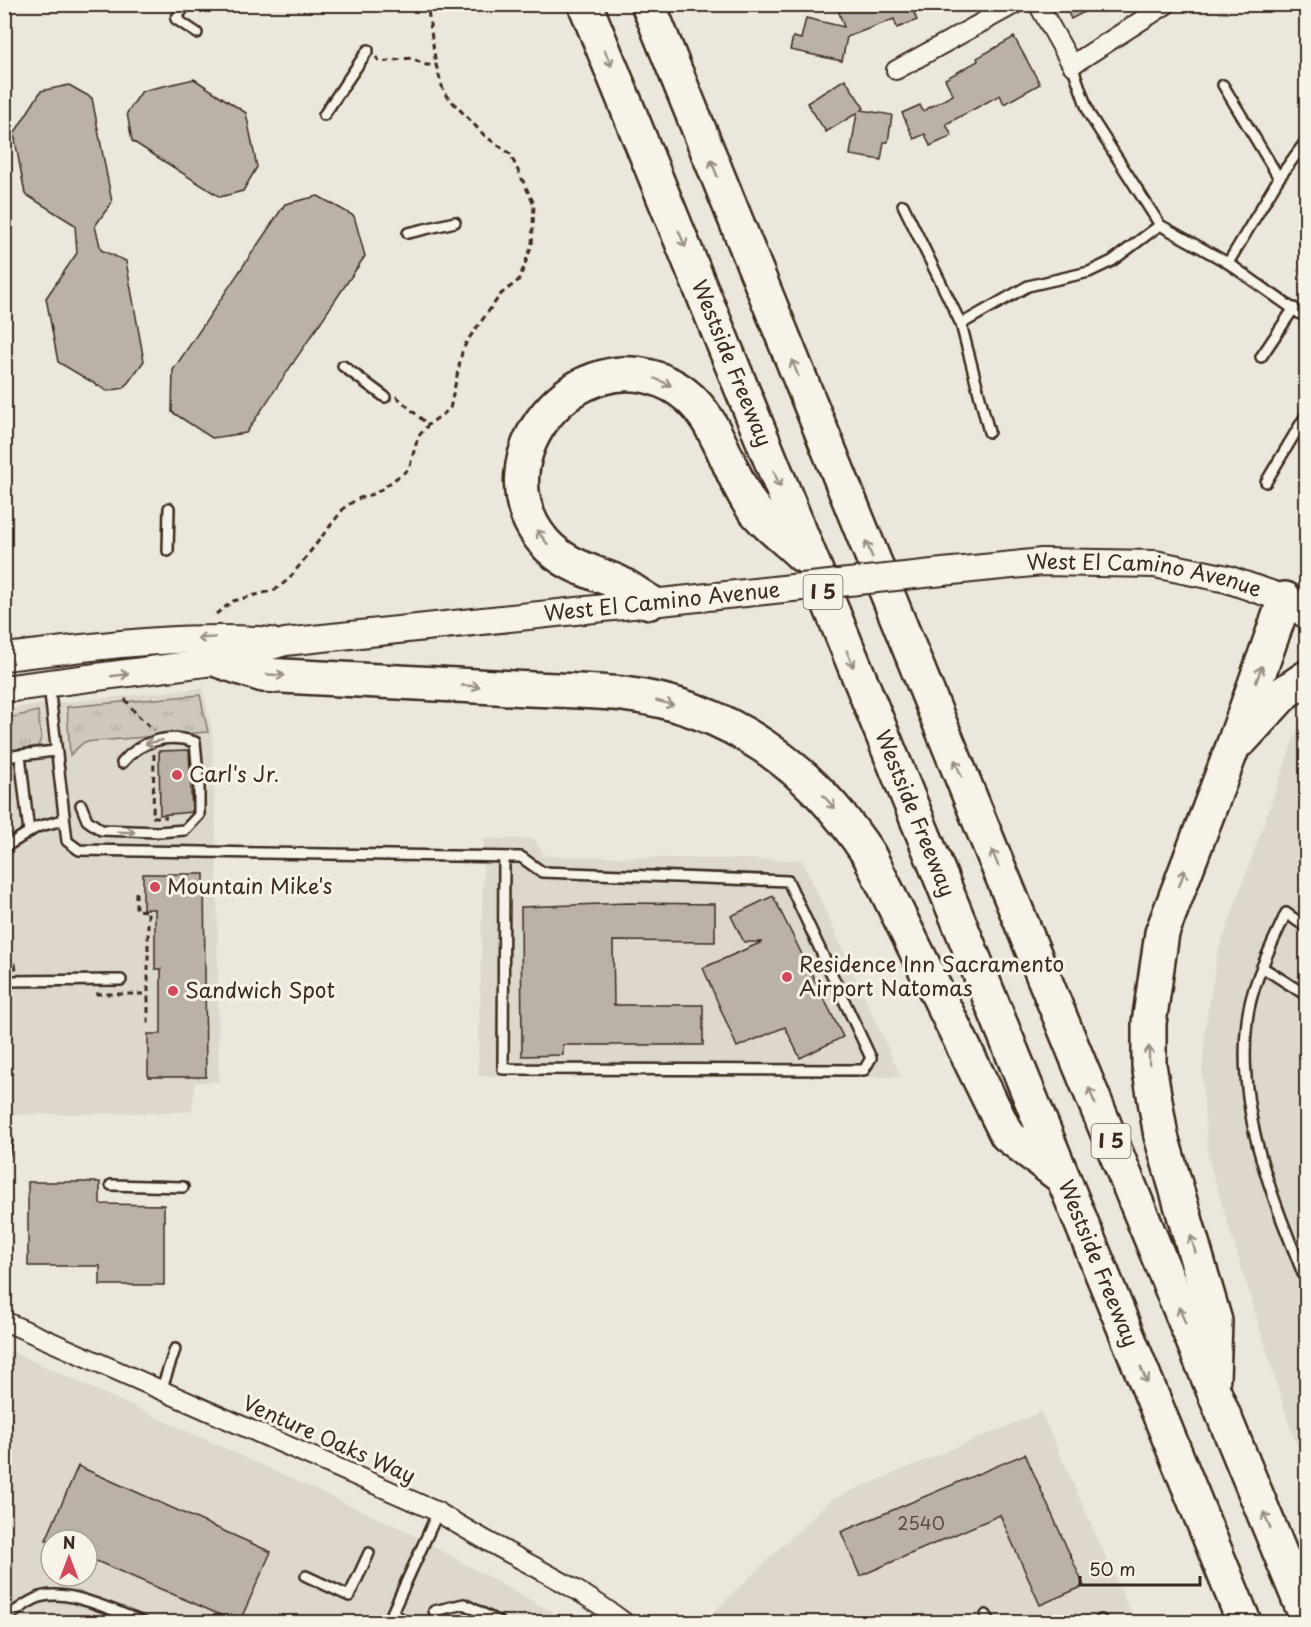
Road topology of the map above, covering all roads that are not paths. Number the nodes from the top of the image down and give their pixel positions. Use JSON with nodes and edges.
{"nodes":[{"id":1,"x":186,"y":4,"type":"edge"},
{"id":2,"x":585,"y":4,"type":"edge"},
{"id":3,"x":648,"y":4,"type":"edge"},
{"id":4,"x":1015,"y":4,"type":"edge"},
{"id":5,"x":1038,"y":4,"type":"edge"},
{"id":6,"x":1167,"y":4,"type":"edge"},
{"id":7,"x":197,"y":33,"type":"dead end"},
{"id":8,"x":368,"y":50,"type":"road end"},
{"id":9,"x":1072,"y":65,"type":"junction"},
{"id":10,"x":896,"y":70,"type":"dead end"},
{"id":11,"x":1223,"y":85,"type":"dead end"},
{"id":12,"x":324,"y":115,"type":"dead end"},
{"id":13,"x":1306,"y":141,"type":"edge"},
{"id":14,"x":1279,"y":178,"type":"junction"},
{"id":15,"x":903,"y":205,"type":"dead end"},
{"id":16,"x":455,"y":222,"type":"dead end"},
{"id":17,"x":1160,"y":225,"type":"junction"},
{"id":18,"x":408,"y":233,"type":"dead end"},
{"id":19,"x":1228,"y":263,"type":"junction"},
{"id":20,"x":1294,"y":308,"type":"junction"},
{"id":21,"x":1306,"y":318,"type":"edge"},
{"id":22,"x":961,"y":324,"type":"junction"},
{"id":23,"x":1261,"y":357,"type":"dead end"},
{"id":24,"x":343,"y":366,"type":"dead end"},
{"id":25,"x":387,"y":394,"type":"road end"},
{"id":26,"x":1306,"y":414,"type":"edge"},
{"id":27,"x":989,"y":432,"type":"dead end"},
{"id":28,"x":1266,"y":482,"type":"dead end"},
{"id":29,"x":169,"y":508,"type":"dead end"},
{"id":30,"x":168,"y":551,"type":"dead end"},
{"id":31,"x":811,"y":563,"type":"junction"},
{"id":32,"x":650,"y":603,"type":"junction"},
{"id":33,"x":1299,"y":603,"type":"edge"},
{"id":34,"x":285,"y":642,"type":"junction"},
{"id":35,"x":4,"y":657,"type":"edge"},
{"id":36,"x":220,"y":661,"type":"junction"},
{"id":37,"x":1306,"y":678,"type":"edge"},
{"id":38,"x":49,"y":685,"type":"junction"},
{"id":39,"x":4,"y":689,"type":"edge"},
{"id":40,"x":1232,"y":749,"type":"junction"},
{"id":41,"x":55,"y":751,"type":"junction"},
{"id":42,"x":20,"y":755,"type":"junction"},
{"id":43,"x":4,"y":757,"type":"edge"},
{"id":44,"x":122,"y":763,"type":"dead end"},
{"id":45,"x":81,"y":805,"type":"dead end"},
{"id":46,"x":63,"y":820,"type":"junction"},
{"id":47,"x":29,"y":832,"type":"junction"},
{"id":48,"x":4,"y":844,"type":"edge"},
{"id":49,"x":504,"y":857,"type":"junction"},
{"id":50,"x":1306,"y":927,"type":"edge"},
{"id":51,"x":1262,"y":967,"type":"junction"},
{"id":52,"x":121,"y":980,"type":"dead end"},
{"id":53,"x":4,"y":981,"type":"edge"},
{"id":54,"x":1306,"y":995,"type":"edge"},
{"id":55,"x":7,"y":1140,"type":"dead end"},
{"id":56,"x":4,"y":1152,"type":"edge"},
{"id":57,"x":1064,"y":1179,"type":"junction"},
{"id":58,"x":111,"y":1185,"type":"dead end"},
{"id":59,"x":183,"y":1187,"type":"dead end"},
{"id":60,"x":1306,"y":1281,"type":"edge"},
{"id":61,"x":4,"y":1320,"type":"edge"},
{"id":62,"x":175,"y":1349,"type":"dead end"},
{"id":63,"x":1212,"y":1388,"type":"junction"},
{"id":64,"x":161,"y":1391,"type":"junction"},
{"id":65,"x":438,"y":1512,"type":"junction"},
{"id":66,"x":369,"y":1553,"type":"dead end"},
{"id":67,"x":306,"y":1576,"type":"dead end"},
{"id":68,"x":434,"y":1611,"type":"dead end"},
{"id":69,"x":392,"y":1612,"type":"junction"},
{"id":70,"x":1306,"y":1616,"type":"edge"},
{"id":71,"x":4,"y":1620,"type":"edge"},
{"id":72,"x":143,"y":1623,"type":"edge"},
{"id":73,"x":388,"y":1623,"type":"edge"},
{"id":74,"x":406,"y":1623,"type":"edge"},
{"id":75,"x":499,"y":1623,"type":"edge"},
{"id":76,"x":624,"y":1623,"type":"edge"},
{"id":77,"x":1244,"y":1623,"type":"edge"}],
"edges":[{"from":1,"to":7,"type":"lane"},
{"from":2,"to":31,"type":"highway","name":"Westside Freeway","number":"I 5","one_way":true},
{"from":63,"to":3,"type":"highway","number":"I 5","one_way":true},
{"from":4,"to":10,"type":"street"},
{"from":5,"to":9,"type":"street"},
{"from":6,"to":9,"type":"street"},
{"from":8,"to":12,"type":"lane"},
{"from":9,"to":17,"type":"lane"},
{"from":11,"to":14,"type":"lane"},
{"from":13,"to":14,"type":"lane"},
{"from":14,"to":19,"type":"lane"},
{"from":15,"to":22,"type":"lane"},
{"from":16,"to":18,"type":"lane"},
{"from":17,"to":19,"type":"lane"},
{"from":17,"to":22,"type":"lane"},
{"from":19,"to":20,"type":"lane"},
{"from":20,"to":21,"type":"lane"},
{"from":20,"to":23,"type":"lane"},
{"from":22,"to":27,"type":"lane"},
{"from":24,"to":25,"type":"lane"},
{"from":26,"to":28,"type":"lane"},
{"from":29,"to":30,"type":"lane"},
{"from":32,"to":31,"type":"highway","one_way":true},
{"from":31,"to":57,"type":"highway","name":"Westside Freeway","number":"I 5","one_way":true},
{"from":32,"to":33,"type":"main road","name":"West El Camino Avenue","bridge":true},
{"from":32,"to":34,"type":"main road","name":"West El Camino Avenue"},
{"from":40,"to":33,"type":"highway","one_way":true},
{"from":34,"to":35,"type":"main road","name":"West El Camino Avenue","one_way":true},
{"from":34,"to":36,"type":"main road","name":"West El Camino Avenue"},
{"from":38,"to":36,"type":"main road","name":"West El Camino Avenue","one_way":true},
{"from":36,"to":57,"type":"highway","one_way":true},
{"from":37,"to":40,"type":"highway"},
{"from":38,"to":39,"type":"main road","name":"West El Camino Avenue"},
{"from":38,"to":41,"type":"lane"},
{"from":63,"to":40,"type":"highway","one_way":true},
{"from":41,"to":42,"type":"lane"},
{"from":41,"to":46,"type":"lane"},
{"from":42,"to":43,"type":"lane"},
{"from":42,"to":47,"type":"lane"},
{"from":45,"to":44,"type":"lane","one_way":true},
{"from":46,"to":47,"type":"lane"},
{"from":46,"to":49,"type":"lane"},
{"from":47,"to":48,"type":"lane"},
{"from":49,"to":49,"type":"lane"},
{"from":50,"to":51,"type":"lane"},
{"from":51,"to":54,"type":"lane"},
{"from":51,"to":60,"type":"lane"},
{"from":52,"to":53,"type":"lane"},
{"from":55,"to":56,"type":"lane"},
{"from":57,"to":77,"type":"highway","name":"Westside Freeway","number":"I 5","one_way":true},
{"from":58,"to":59,"type":"lane"},
{"from":61,"to":64,"type":"street","name":"Venture Oaks Way"},
{"from":62,"to":64,"type":"lane"},
{"from":70,"to":63,"type":"highway","number":"I 5","one_way":true},
{"from":64,"to":65,"type":"street","name":"Venture Oaks Way"},
{"from":65,"to":69,"type":"lane"},
{"from":65,"to":76,"type":"street","name":"Venture Oaks Way"},
{"from":66,"to":67,"type":"lane"},
{"from":68,"to":75,"type":"lane"},
{"from":69,"to":73,"type":"lane"},
{"from":69,"to":74,"type":"lane"},
{"from":71,"to":72,"type":"lane"}]}
